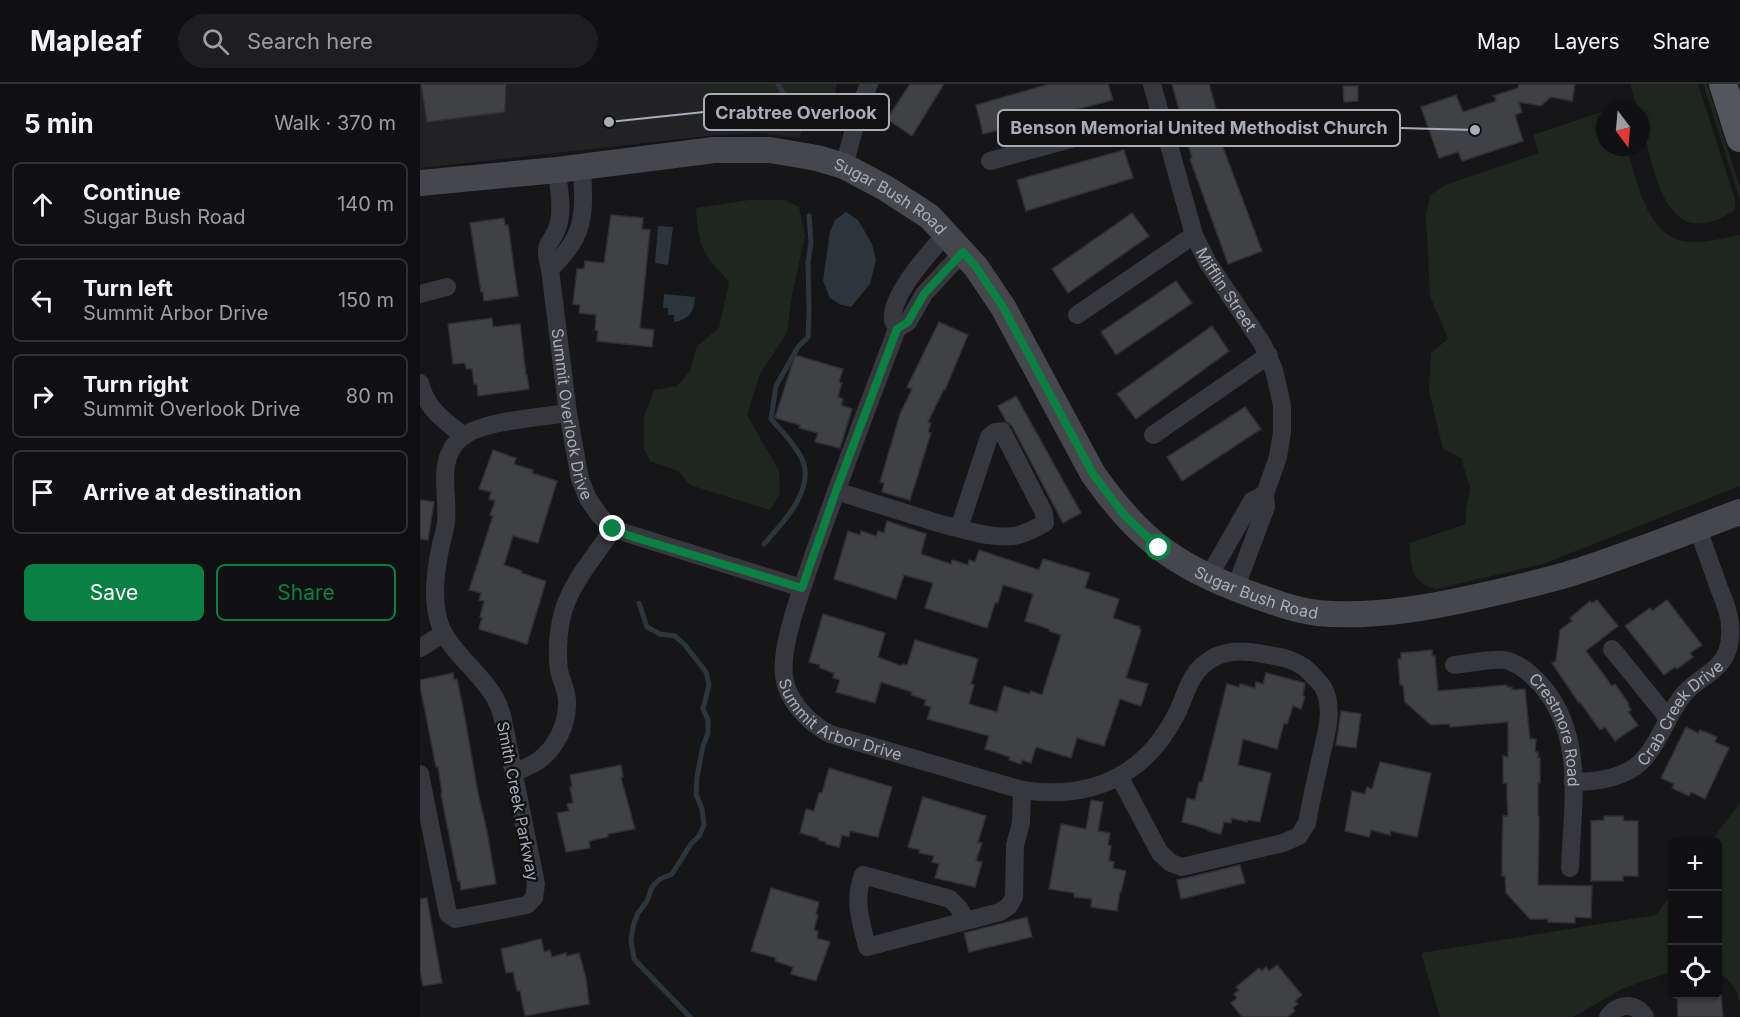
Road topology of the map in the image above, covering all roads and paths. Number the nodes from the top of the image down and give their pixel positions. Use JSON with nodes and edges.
{"nodes":[{"id":1,"x":870,"y":84,"type":"edge"},
{"id":2,"x":1152,"y":84,"type":"edge"},
{"id":3,"x":1723,"y":84,"type":"edge"},
{"id":4,"x":1160,"y":115,"type":"junction"},
{"id":5,"x":1740,"y":138,"type":"edge"},
{"id":6,"x":990,"y":161,"type":"dead end"},
{"id":7,"x":582,"y":166,"type":"junction"},
{"id":8,"x":844,"y":166,"type":"junction"},
{"id":9,"x":556,"y":170,"type":"junction"},
{"id":10,"x":420,"y":183,"type":"edge"},
{"id":11,"x":1194,"y":235,"type":"junction"},
{"id":12,"x":955,"y":243,"type":"junction"},
{"id":13,"x":550,"y":270,"type":"junction"},
{"id":14,"x":907,"y":282,"type":"junction"},
{"id":15,"x":447,"y":286,"type":"dead end"},
{"id":16,"x":420,"y":294,"type":"edge"},
{"id":17,"x":924,"y":294,"type":"junction"},
{"id":18,"x":1077,"y":315,"type":"dead end"},
{"id":19,"x":897,"y":329,"type":"junction"},
{"id":20,"x":1269,"y":355,"type":"junction"},
{"id":21,"x":420,"y":383,"type":"edge"},
{"id":22,"x":568,"y":413,"type":"junction"},
{"id":23,"x":464,"y":435,"type":"junction"},
{"id":24,"x":1153,"y":435,"type":"dead end"},
{"id":25,"x":836,"y":491,"type":"junction"},
{"id":26,"x":1265,"y":494,"type":"junction"},
{"id":27,"x":1740,"y":512,"type":"edge"},
{"id":28,"x":959,"y":528,"type":"junction"},
{"id":29,"x":1697,"y":528,"type":"junction"},
{"id":30,"x":613,"y":529,"type":"junction"},
{"id":31,"x":1208,"y":578,"type":"junction"},
{"id":32,"x":802,"y":588,"type":"junction"},
{"id":33,"x":1236,"y":589,"type":"junction"},
{"id":34,"x":444,"y":633,"type":"junction"},
{"id":35,"x":420,"y":648,"type":"edge"},
{"id":36,"x":1612,"y":649,"type":"dead end"},
{"id":37,"x":1454,"y":665,"type":"dead end"},
{"id":38,"x":1668,"y":718,"type":"junction"},
{"id":39,"x":513,"y":773,"type":"junction"},
{"id":40,"x":420,"y":774,"type":"edge"},
{"id":41,"x":1119,"y":776,"type":"junction"},
{"id":42,"x":1573,"y":782,"type":"junction"},
{"id":43,"x":1022,"y":790,"type":"junction"},
{"id":44,"x":1570,"y":868,"type":"dead end"},
{"id":45,"x":966,"y":921,"type":"junction"},
{"id":46,"x":1608,"y":1017,"type":"edge"},
{"id":47,"x":1645,"y":1017,"type":"edge"}],
"edges":[{"from":1,"to":8,"type":"street"},
{"from":2,"to":4,"type":"street","name":"Mifflin Street"},
{"from":3,"to":5,"type":"main road"},
{"from":4,"to":6,"type":"street"},
{"from":4,"to":11,"type":"street","name":"Mifflin Street"},
{"from":7,"to":8,"type":"street","name":"Sugar Bush Road"},
{"from":7,"to":9,"type":"street","name":"Sugar Bush Road"},
{"from":7,"to":13,"type":"street"},
{"from":8,"to":12,"type":"street","name":"Sugar Bush Road"},
{"from":9,"to":10,"type":"street","name":"Sugar Bush Road"},
{"from":9,"to":13,"type":"street","name":"Summit Overlook Drive"},
{"from":11,"to":18,"type":"street"},
{"from":11,"to":20,"type":"street","name":"Mifflin Street"},
{"from":12,"to":14,"type":"street","name":"Summit Arbor Drive"},
{"from":12,"to":17,"type":"street","name":"Summit Arbor Drive"},
{"from":12,"to":31,"type":"street","name":"Sugar Bush Road"},
{"from":13,"to":22,"type":"street","name":"Summit Overlook Drive"},
{"from":14,"to":17,"type":"street"},
{"from":14,"to":19,"type":"street","name":"Summit Arbor Drive"},
{"from":15,"to":16,"type":"street"},
{"from":17,"to":19,"type":"street","name":"Summit Arbor Drive"},
{"from":19,"to":25,"type":"street","name":"Summit Arbor Drive"},
{"from":20,"to":24,"type":"street"},
{"from":20,"to":26,"type":"street","name":"Mifflin Street"},
{"from":21,"to":23,"type":"street"},
{"from":22,"to":23,"type":"street"},
{"from":22,"to":30,"type":"street","name":"Summit Overlook Drive"},
{"from":23,"to":34,"type":"street","name":"Smith Creek Parkway"},
{"from":25,"to":28,"type":"street"},
{"from":25,"to":32,"type":"street","name":"Summit Arbor Drive"},
{"from":26,"to":31,"type":"street","name":"Mifflin Street"},
{"from":26,"to":33,"type":"street","name":"Mifflin Street"},
{"from":27,"to":29,"type":"street","name":"Sugar Bush Road"},
{"from":28,"to":28,"type":"street"},
{"from":29,"to":33,"type":"street","name":"Sugar Bush Road"},
{"from":29,"to":38,"type":"street","name":"Crab Creek Drive"},
{"from":30,"to":32,"type":"street","name":"Summit Overlook Drive"},
{"from":30,"to":39,"type":"street"},
{"from":31,"to":33,"type":"street","name":"Sugar Bush Road"},
{"from":32,"to":43,"type":"street","name":"Summit Arbor Drive"},
{"from":34,"to":35,"type":"street"},
{"from":34,"to":39,"type":"street","name":"Smith Creek Parkway"},
{"from":36,"to":38,"type":"street"},
{"from":37,"to":42,"type":"street","name":"Crestmore Road"},
{"from":38,"to":42,"type":"street","name":"Crab Creek Drive"},
{"from":39,"to":40,"type":"street","name":"Smith Creek Parkway"},
{"from":41,"to":41,"type":"street","name":"Summit Arbor Drive"},
{"from":41,"to":43,"type":"street","name":"Summit Arbor Drive"},
{"from":42,"to":44,"type":"street","name":"Crestmore Road"},
{"from":43,"to":45,"type":"street"},
{"from":45,"to":45,"type":"street"},
{"from":46,"to":47,"type":"street"}]}
